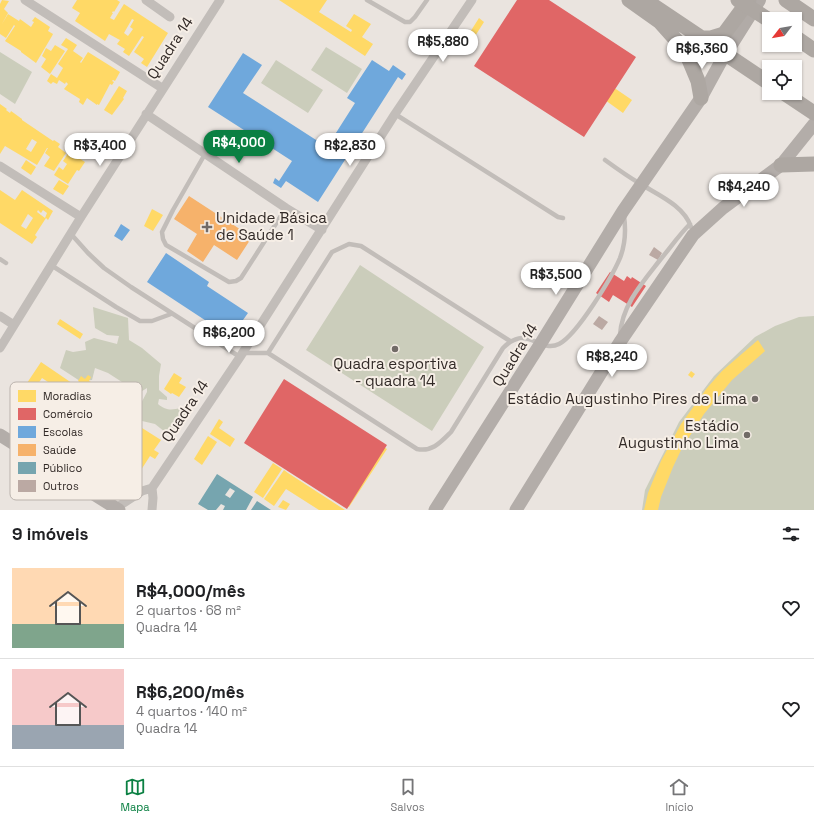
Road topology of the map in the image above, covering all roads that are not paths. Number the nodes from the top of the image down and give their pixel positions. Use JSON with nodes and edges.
{"nodes":[{"id":1,"x":25,"y":0,"type":"edge"},
{"id":2,"x":146,"y":0,"type":"edge"},
{"id":3,"x":220,"y":0,"type":"edge"},
{"id":4,"x":367,"y":0,"type":"edge"},
{"id":5,"x":427,"y":0,"type":"edge"},
{"id":6,"x":472,"y":0,"type":"edge"},
{"id":7,"x":629,"y":0,"type":"edge"},
{"id":8,"x":645,"y":0,"type":"edge"},
{"id":9,"x":738,"y":0,"type":"edge"},
{"id":10,"x":749,"y":0,"type":"edge"},
{"id":11,"x":759,"y":0,"type":"edge"},
{"id":12,"x":786,"y":0,"type":"edge"},
{"id":13,"x":762,"y":15,"type":"edge"},
{"id":14,"x":170,"y":17,"type":"dead end"},
{"id":15,"x":814,"y":19,"type":"edge"},
{"id":16,"x":702,"y":38,"type":"junction"},
{"id":17,"x":802,"y":42,"type":"edge"},
{"id":18,"x":814,"y":50,"type":"edge"},
{"id":19,"x":725,"y":54,"type":"junction"},
{"id":20,"x":762,"y":78,"type":"edge"},
{"id":21,"x":162,"y":88,"type":"junction"},
{"id":22,"x":701,"y":98,"type":"junction"},
{"id":23,"x":794,"y":100,"type":"edge"},
{"id":24,"x":814,"y":113,"type":"edge"},
{"id":25,"x":146,"y":114,"type":"junction"},
{"id":26,"x":396,"y":114,"type":"junction"},
{"id":27,"x":814,"y":124,"type":"edge"},
{"id":28,"x":205,"y":154,"type":"junction"},
{"id":29,"x":605,"y":160,"type":"dead end"},
{"id":30,"x":814,"y":164,"type":"edge"},
{"id":31,"x":781,"y":165,"type":"junction"},
{"id":32,"x":0,"y":166,"type":"edge"},
{"id":33,"x":640,"y":184,"type":"junction"},
{"id":34,"x":286,"y":208,"type":"junction"},
{"id":35,"x":623,"y":211,"type":"junction"},
{"id":36,"x":81,"y":217,"type":"junction"},
{"id":37,"x":563,"y":218,"type":"dead end"},
{"id":38,"x":692,"y":229,"type":"junction"},
{"id":39,"x":322,"y":230,"type":"junction"},
{"id":40,"x":70,"y":234,"type":"junction"},
{"id":41,"x":0,"y":259,"type":"edge"},
{"id":42,"x":6,"y":264,"type":"dead end"},
{"id":43,"x":51,"y":265,"type":"junction"},
{"id":44,"x":172,"y":314,"type":"junction"},
{"id":45,"x":0,"y":316,"type":"edge"},
{"id":46,"x":14,"y":325,"type":"junction"},
{"id":47,"x":510,"y":341,"type":"junction"},
{"id":48,"x":541,"y":343,"type":"junction"},
{"id":49,"x":0,"y":348,"type":"edge"},
{"id":50,"x":268,"y":353,"type":"junction"},
{"id":51,"x":241,"y":355,"type":"junction"},
{"id":52,"x":0,"y":435,"type":"edge"},
{"id":53,"x":10,"y":441,"type":"edge"},
{"id":54,"x":152,"y":488,"type":"junction"},
{"id":55,"x":142,"y":491,"type":"joint"},
{"id":56,"x":153,"y":498,"type":"junction"},
{"id":57,"x":103,"y":500,"type":"edge"},
{"id":58,"x":130,"y":500,"type":"edge"},
{"id":59,"x":117,"y":509,"type":"edge"},
{"id":60,"x":152,"y":510,"type":"edge"},
{"id":61,"x":435,"y":510,"type":"edge"},
{"id":62,"x":516,"y":510,"type":"edge"}],
"edges":[{"from":1,"to":21,"type":"street"},
{"from":2,"to":14,"type":"street"},
{"from":3,"to":21,"type":"street","name":"Quadra 14"},
{"from":4,"to":5,"type":"lane"},
{"from":6,"to":26,"type":"street","name":"Quadra 14"},
{"from":7,"to":22,"type":"highway"},
{"from":8,"to":16,"type":"highway"},
{"from":9,"to":13,"type":"highway","bridge":true},
{"from":10,"to":16,"type":"highway"},
{"from":11,"to":19,"type":"main road"},
{"from":12,"to":15,"type":"highway"},
{"from":16,"to":19,"type":"highway"},
{"from":17,"to":18,"type":"highway"},
{"from":19,"to":20,"type":"highway"},
{"from":19,"to":22,"type":"main road","name":"Quadra 14"},
{"from":21,"to":25,"type":"street","name":"Quadra 14"},
{"from":22,"to":33,"type":"main road","name":"Quadra 14"},
{"from":23,"to":24,"type":"highway"},
{"from":25,"to":28,"type":"street"},
{"from":25,"to":36,"type":"street","name":"Quadra 14"},
{"from":26,"to":37,"type":"lane"},
{"from":26,"to":39,"type":"street","name":"Quadra 14"},
{"from":27,"to":31,"type":"main road"},
{"from":28,"to":34,"type":"street"},
{"from":28,"to":34,"type":"lane"},
{"from":29,"to":33,"type":"lane"},
{"from":30,"to":31,"type":"highway"},
{"from":31,"to":38,"type":"main road"},
{"from":32,"to":36,"type":"street"},
{"from":33,"to":35,"type":"main road","name":"Quadra 14"},
{"from":33,"to":38,"type":"lane"},
{"from":34,"to":39,"type":"street"},
{"from":35,"to":48,"type":"main road","name":"Quadra 14"},
{"from":35,"to":48,"type":"lane"},
{"from":36,"to":40,"type":"street","name":"Quadra 14"},
{"from":38,"to":62,"type":"main road"},
{"from":39,"to":51,"type":"street","name":"Quadra 14"},
{"from":40,"to":43,"type":"street","name":"Quadra 14"},
{"from":40,"to":44,"type":"lane"},
{"from":41,"to":42,"type":"lane"},
{"from":43,"to":44,"type":"lane"},
{"from":43,"to":46,"type":"street","name":"Quadra 14"},
{"from":44,"to":51,"type":"lane"},
{"from":45,"to":46,"type":"street"},
{"from":46,"to":49,"type":"street","name":"Quadra 14"},
{"from":47,"to":48,"type":"lane"},
{"from":47,"to":50,"type":"lane"},
{"from":47,"to":50,"type":"lane"},
{"from":48,"to":61,"type":"main road","name":"Quadra 14"},
{"from":50,"to":51,"type":"lane"},
{"from":51,"to":54,"type":"street","name":"Quadra 14"},
{"from":52,"to":53,"type":"main road"},
{"from":54,"to":55,"type":"street"},
{"from":54,"to":56,"type":"street"},
{"from":55,"to":56,"type":"street"},
{"from":56,"to":60,"type":"street"},
{"from":57,"to":59,"type":"main road"},
{"from":58,"to":59,"type":"street"}]}
